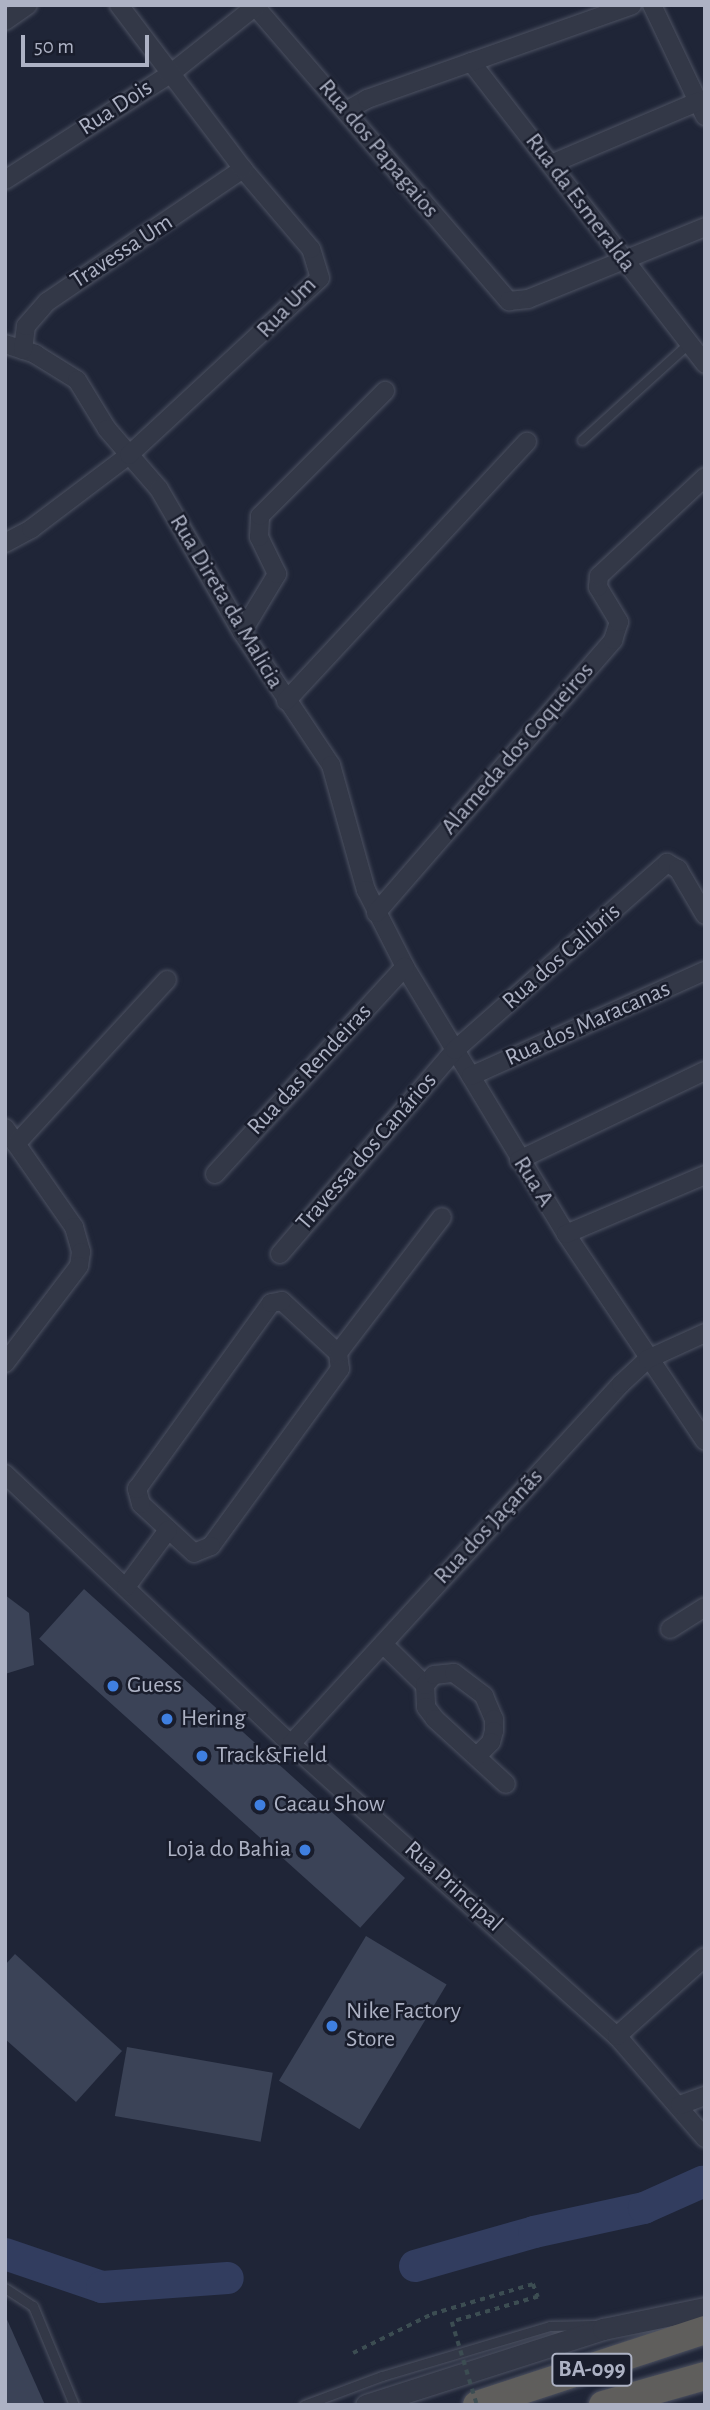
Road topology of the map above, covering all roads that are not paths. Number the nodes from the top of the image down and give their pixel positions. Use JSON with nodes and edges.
{"nodes":[{"id":1,"x":28,"y":5,"type":"edge"},
{"id":2,"x":119,"y":5,"type":"edge"},
{"id":3,"x":632,"y":5,"type":"edge"},
{"id":4,"x":652,"y":5,"type":"edge"},
{"id":5,"x":255,"y":6,"type":"edge"},
{"id":6,"x":5,"y":21,"type":"edge"},
{"id":7,"x":471,"y":62,"type":"junction"},
{"id":8,"x":170,"y":74,"type":"junction"},
{"id":9,"x":701,"y":109,"type":"edge"},
{"id":10,"x":348,"y":110,"type":"junction"},
{"id":11,"x":551,"y":164,"type":"junction"},
{"id":12,"x":243,"y":169,"type":"junction"},
{"id":13,"x":5,"y":180,"type":"edge"},
{"id":14,"x":705,"y":227,"type":"edge"},
{"id":15,"x":624,"y":261,"type":"junction"},
{"id":16,"x":5,"y":344,"type":"edge"},
{"id":17,"x":688,"y":344,"type":"junction"},
{"id":18,"x":23,"y":350,"type":"junction"},
{"id":19,"x":705,"y":364,"type":"edge"},
{"id":20,"x":386,"y":391,"type":"dead end"},
{"id":21,"x":582,"y":440,"type":"dead end"},
{"id":22,"x":527,"y":442,"type":"dead end"},
{"id":23,"x":129,"y":455,"type":"junction"},
{"id":24,"x":705,"y":477,"type":"edge"},
{"id":25,"x":5,"y":543,"type":"edge"},
{"id":26,"x":242,"y":632,"type":"junction"},
{"id":27,"x":286,"y":701,"type":"junction"},
{"id":28,"x":376,"y":913,"type":"junction"},
{"id":29,"x":705,"y":915,"type":"edge"},
{"id":30,"x":405,"y":967,"type":"junction"},
{"id":31,"x":705,"y":971,"type":"edge"},
{"id":32,"x":167,"y":980,"type":"dead end"},
{"id":33,"x":455,"y":1050,"type":"junction"},
{"id":34,"x":705,"y":1071,"type":"edge"},
{"id":35,"x":471,"y":1076,"type":"junction"},
{"id":36,"x":5,"y":1128,"type":"edge"},
{"id":37,"x":16,"y":1143,"type":"junction"},
{"id":38,"x":519,"y":1160,"type":"junction"},
{"id":39,"x":215,"y":1174,"type":"dead end"},
{"id":40,"x":705,"y":1175,"type":"edge"},
{"id":41,"x":442,"y":1217,"type":"dead end"},
{"id":42,"x":566,"y":1234,"type":"junction"},
{"id":43,"x":279,"y":1254,"type":"dead end"},
{"id":44,"x":705,"y":1333,"type":"edge"},
{"id":45,"x":648,"y":1360,"type":"junction"},
{"id":46,"x":339,"y":1361,"type":"junction"},
{"id":47,"x":5,"y":1363,"type":"edge"},
{"id":48,"x":705,"y":1441,"type":"edge"},
{"id":49,"x":5,"y":1474,"type":"edge"},
{"id":50,"x":167,"y":1530,"type":"junction"},
{"id":51,"x":126,"y":1587,"type":"junction"},
{"id":52,"x":705,"y":1607,"type":"edge"},
{"id":53,"x":670,"y":1629,"type":"dead end"},
{"id":54,"x":383,"y":1644,"type":"junction"},
{"id":55,"x":425,"y":1685,"type":"junction"},
{"id":56,"x":291,"y":1744,"type":"junction"},
{"id":57,"x":477,"y":1756,"type":"junction"},
{"id":58,"x":506,"y":1784,"type":"dead end"},
{"id":59,"x":705,"y":1957,"type":"edge"},
{"id":60,"x":617,"y":2036,"type":"junction"},
{"id":61,"x":705,"y":2096,"type":"edge"},
{"id":62,"x":680,"y":2105,"type":"junction"},
{"id":63,"x":705,"y":2138,"type":"edge"},
{"id":64,"x":5,"y":2288,"type":"edge"},
{"id":65,"x":705,"y":2308,"type":"edge"},
{"id":66,"x":613,"y":2328,"type":"junction"},
{"id":67,"x":705,"y":2330,"type":"edge"},
{"id":68,"x":705,"y":2376,"type":"edge"},
{"id":69,"x":74,"y":2405,"type":"edge"},
{"id":70,"x":304,"y":2405,"type":"edge"},
{"id":71,"x":366,"y":2405,"type":"edge"},
{"id":72,"x":477,"y":2405,"type":"edge"},
{"id":73,"x":603,"y":2405,"type":"edge"}],
"edges":[{"from":1,"to":6,"type":"street"},
{"from":2,"to":8,"type":"street","name":"Rua Um"},
{"from":3,"to":7,"type":"street"},
{"from":4,"to":9,"type":"street"},
{"from":5,"to":8,"type":"street","name":"Rua Dois"},
{"from":5,"to":10,"type":"street","name":"Rua dos Papagaios"},
{"from":7,"to":10,"type":"street"},
{"from":7,"to":11,"type":"street","name":"Rua da Esmeralda"},
{"from":8,"to":12,"type":"street","name":"Rua Um"},
{"from":8,"to":13,"type":"street","name":"Rua Dois"},
{"from":9,"to":11,"type":"street"},
{"from":10,"to":15,"type":"street","name":"Rua dos Papagaios"},
{"from":11,"to":15,"type":"street","name":"Rua da Esmeralda"},
{"from":12,"to":18,"type":"street","name":"Travessa Um"},
{"from":12,"to":23,"type":"street","name":"Rua Um"},
{"from":14,"to":15,"type":"street"},
{"from":15,"to":17,"type":"street","name":"Rua da Esmeralda"},
{"from":16,"to":18,"type":"street","name":"Rua Direta da Malicia"},
{"from":17,"to":19,"type":"street","name":"Rua da Esmeralda"},
{"from":17,"to":21,"type":"lane"},
{"from":18,"to":23,"type":"street","name":"Rua Direta da Malicia"},
{"from":20,"to":26,"type":"street"},
{"from":22,"to":27,"type":"street"},
{"from":23,"to":25,"type":"street"},
{"from":23,"to":26,"type":"street","name":"Rua Direta da Malicia"},
{"from":24,"to":28,"type":"street","name":"Alameda dos Coqueiros"},
{"from":26,"to":27,"type":"street","name":"Rua Direta da Malicia"},
{"from":27,"to":28,"type":"street","name":"Rua Direta da Malicia"},
{"from":28,"to":30,"type":"street","name":"Rua A"},
{"from":29,"to":33,"type":"street","name":"Rua dos Calibris"},
{"from":30,"to":33,"type":"street","name":"Rua A"},
{"from":30,"to":39,"type":"street","name":"Rua das Rendeiras"},
{"from":31,"to":35,"type":"street","name":"Rua dos Maracanas"},
{"from":32,"to":37,"type":"street"},
{"from":33,"to":35,"type":"street","name":"Rua A"},
{"from":33,"to":43,"type":"street","name":"Travessa dos Canários"},
{"from":34,"to":38,"type":"street"},
{"from":35,"to":38,"type":"street","name":"Rua A"},
{"from":36,"to":37,"type":"street"},
{"from":37,"to":47,"type":"street"},
{"from":38,"to":42,"type":"street","name":"Rua A"},
{"from":40,"to":42,"type":"street"},
{"from":41,"to":46,"type":"street"},
{"from":42,"to":45,"type":"street","name":"Rua A"},
{"from":44,"to":45,"type":"street","name":"Rua dos Jaçanãs"},
{"from":45,"to":48,"type":"street","name":"Rua A"},
{"from":45,"to":54,"type":"street","name":"Rua dos Jaçanãs"},
{"from":46,"to":50,"type":"street"},
{"from":46,"to":50,"type":"street"},
{"from":49,"to":51,"type":"street","name":"Rua Principal"},
{"from":50,"to":51,"type":"street"},
{"from":51,"to":56,"type":"street","name":"Rua Principal"},
{"from":52,"to":53,"type":"street"},
{"from":54,"to":55,"type":"street"},
{"from":54,"to":56,"type":"street","name":"Rua dos Jaçanãs"},
{"from":55,"to":57,"type":"street"},
{"from":55,"to":57,"type":"street"},
{"from":56,"to":60,"type":"street","name":"Rua Principal"},
{"from":57,"to":58,"type":"street"},
{"from":59,"to":60,"type":"street"},
{"from":60,"to":62,"type":"street","name":"Rua Principal"},
{"from":61,"to":62,"type":"street"},
{"from":62,"to":63,"type":"street","name":"Rua Principal"},
{"from":64,"to":69,"type":"lane"},
{"from":65,"to":66,"type":"street"},
{"from":66,"to":70,"type":"lane"},
{"from":66,"to":71,"type":"street"},
{"from":67,"to":72,"type":"highway","number":"BA-099"},
{"from":68,"to":73,"type":"highway","number":"BA-099"}]}
